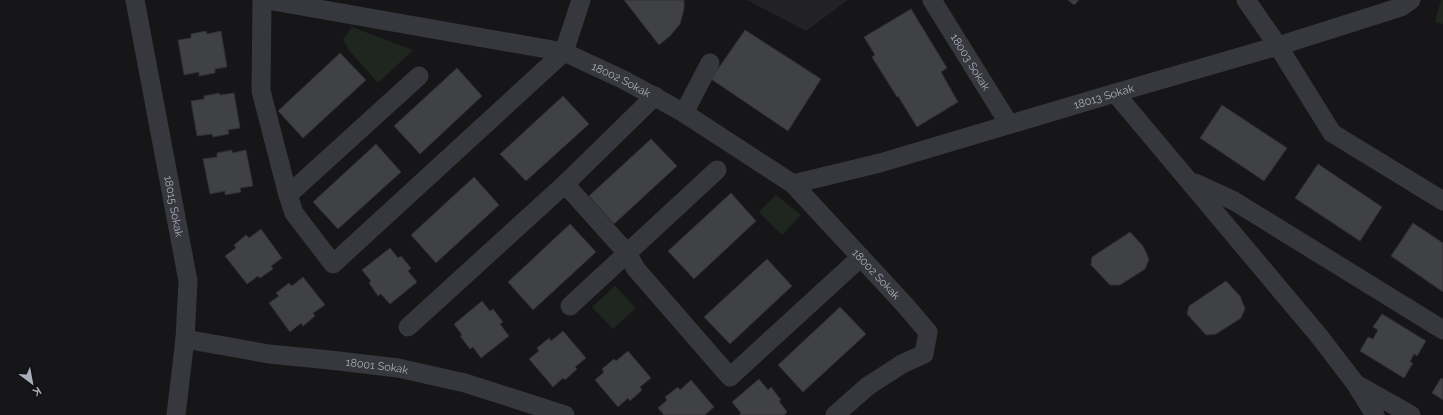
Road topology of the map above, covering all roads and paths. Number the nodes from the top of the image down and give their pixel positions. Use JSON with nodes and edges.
{"nodes":[{"id":1,"x":135,"y":0,"type":"edge"},
{"id":2,"x":262,"y":0,"type":"edge"},
{"id":3,"x":267,"y":0,"type":"edge"},
{"id":4,"x":581,"y":0,"type":"edge"},
{"id":5,"x":932,"y":0,"type":"edge"},
{"id":6,"x":1246,"y":0,"type":"edge"},
{"id":7,"x":1411,"y":0,"type":"edge"},
{"id":8,"x":1278,"y":46,"type":"junction"},
{"id":9,"x":564,"y":52,"type":"junction"},
{"id":10,"x":710,"y":62,"type":"dead end"},
{"id":11,"x":419,"y":76,"type":"dead end"},
{"id":12,"x":1115,"y":93,"type":"junction"},
{"id":13,"x":655,"y":96,"type":"junction"},
{"id":14,"x":684,"y":113,"type":"junction"},
{"id":15,"x":1009,"y":124,"type":"junction"},
{"id":16,"x":717,"y":170,"type":"dead end"},
{"id":17,"x":1188,"y":179,"type":"junction"},
{"id":18,"x":565,"y":184,"type":"junction"},
{"id":19,"x":793,"y":184,"type":"junction"},
{"id":20,"x":288,"y":196,"type":"junction"},
{"id":21,"x":1443,"y":201,"type":"edge"},
{"id":22,"x":627,"y":253,"type":"junction"},
{"id":23,"x":861,"y":257,"type":"junction"},
{"id":24,"x":570,"y":306,"type":"dead end"},
{"id":25,"x":408,"y":327,"type":"dead end"},
{"id":26,"x":1443,"y":330,"type":"edge"},
{"id":27,"x":185,"y":339,"type":"junction"},
{"id":28,"x":1355,"y":383,"type":"junction"},
{"id":29,"x":176,"y":415,"type":"edge"},
{"id":30,"x":565,"y":415,"type":"edge"},
{"id":31,"x":836,"y":415,"type":"edge"},
{"id":32,"x":1374,"y":415,"type":"edge"},
{"id":33,"x":1411,"y":415,"type":"edge"}],
"edges":[{"from":1,"to":27,"type":"street","name":"18015 Sokak"},
{"from":2,"to":20,"type":"street"},
{"from":3,"to":9,"type":"street","name":"18002 Sokak"},
{"from":4,"to":9,"type":"street"},
{"from":5,"to":15,"type":"street","name":"18003 Sokak"},
{"from":6,"to":8,"type":"street"},
{"from":7,"to":8,"type":"street","name":"18013 Sokak"},
{"from":8,"to":12,"type":"street","name":"18013 Sokak"},
{"from":8,"to":21,"type":"street"},
{"from":9,"to":13,"type":"street","name":"18002 Sokak"},
{"from":9,"to":20,"type":"street"},
{"from":10,"to":14,"type":"street"},
{"from":11,"to":20,"type":"street"},
{"from":12,"to":15,"type":"street","name":"18013 Sokak"},
{"from":12,"to":17,"type":"street"},
{"from":13,"to":14,"type":"street","name":"18002 Sokak"},
{"from":13,"to":18,"type":"street"},
{"from":14,"to":19,"type":"street","name":"18002 Sokak"},
{"from":15,"to":19,"type":"street","name":"18013 Sokak"},
{"from":16,"to":22,"type":"street"},
{"from":17,"to":26,"type":"street"},
{"from":17,"to":28,"type":"street"},
{"from":18,"to":22,"type":"street"},
{"from":18,"to":25,"type":"street"},
{"from":19,"to":23,"type":"street","name":"18002 Sokak"},
{"from":22,"to":23,"type":"street"},
{"from":22,"to":24,"type":"street"},
{"from":23,"to":31,"type":"street","name":"18002 Sokak"},
{"from":27,"to":29,"type":"street","name":"18015 Sokak"},
{"from":27,"to":30,"type":"street","name":"18001 Sokak"},
{"from":28,"to":32,"type":"street"},
{"from":28,"to":33,"type":"street"}]}
